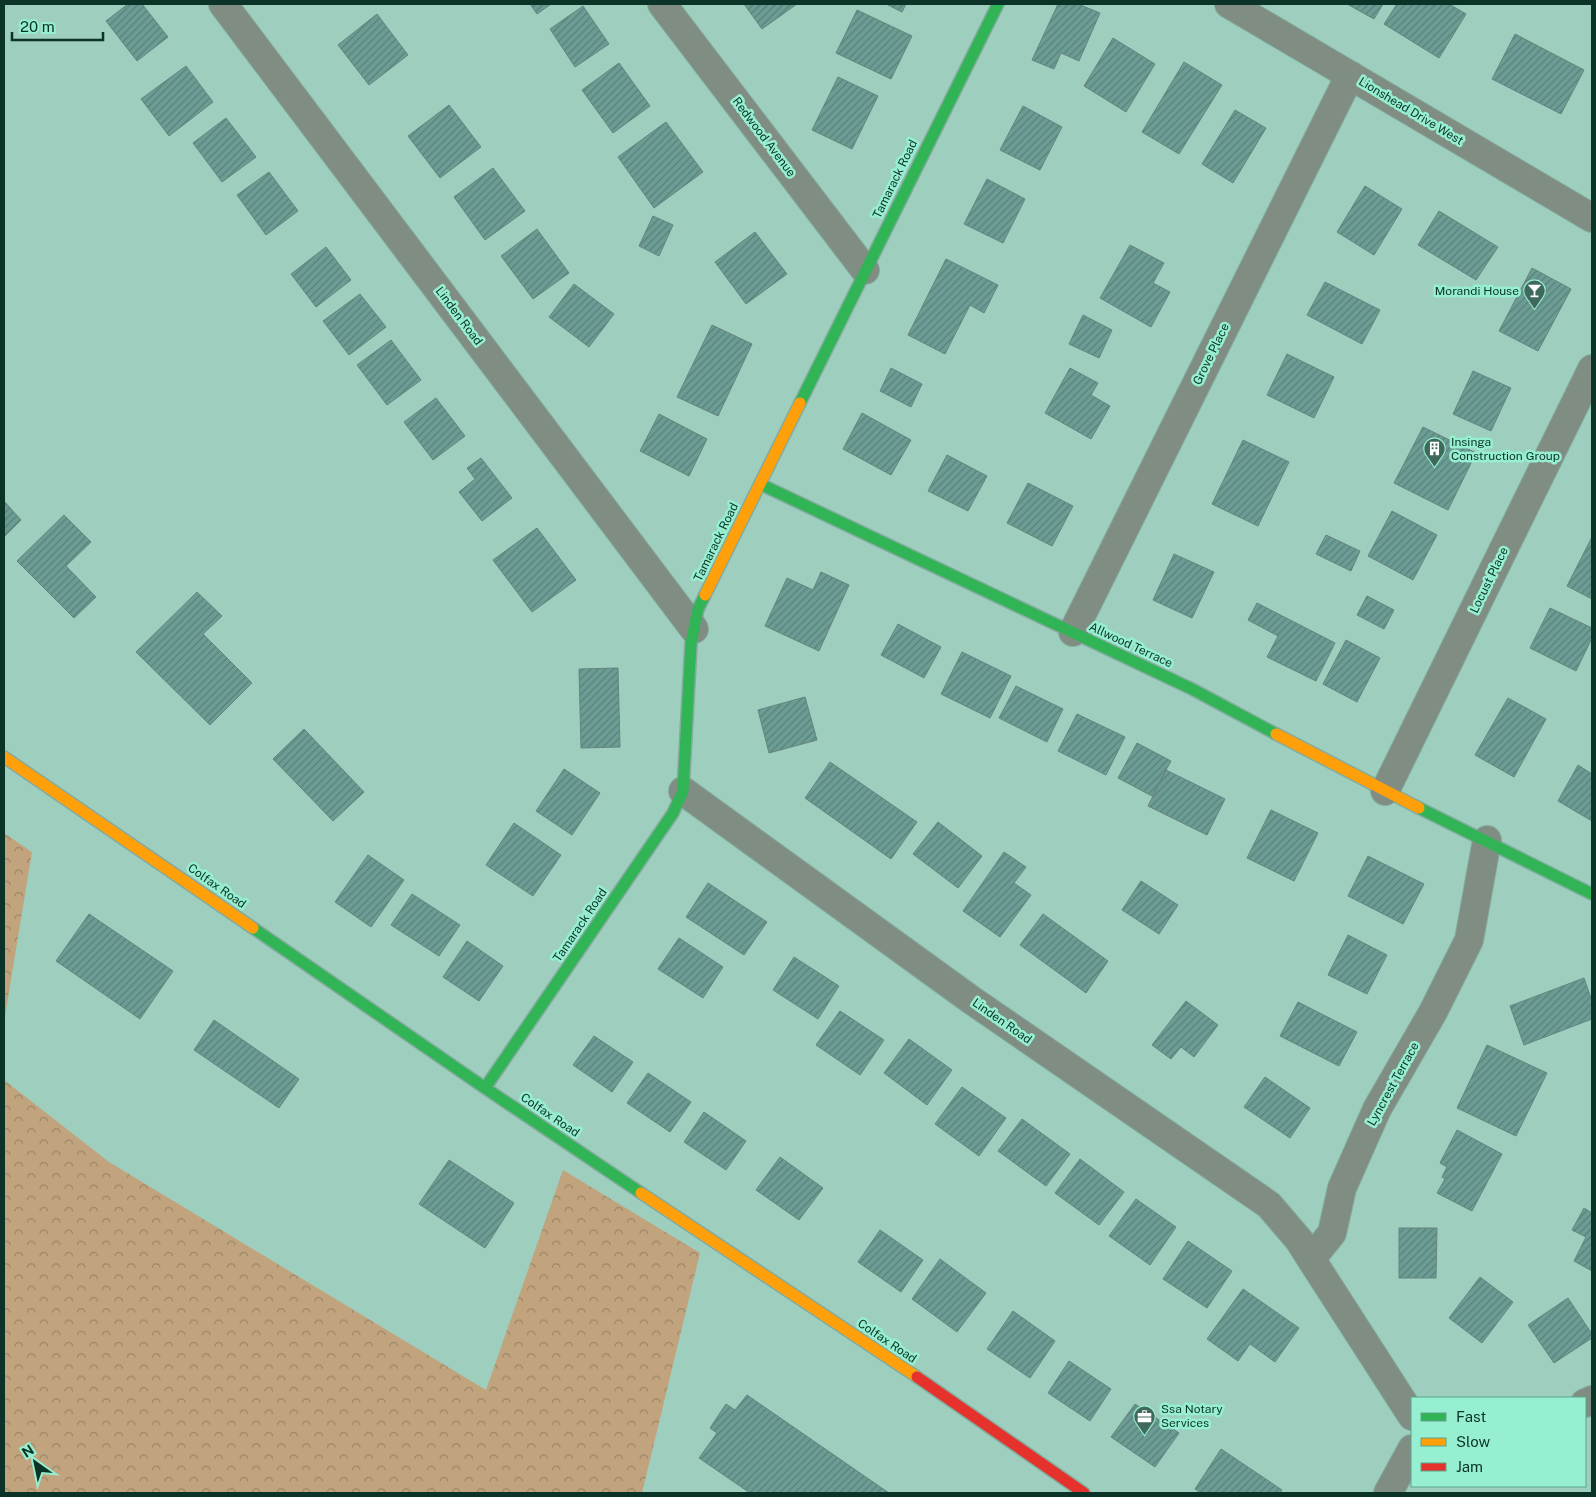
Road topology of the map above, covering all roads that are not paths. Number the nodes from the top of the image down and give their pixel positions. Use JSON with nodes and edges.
{"nodes":[{"id":1,"x":224,"y":4,"type":"edge"},
{"id":2,"x":662,"y":4,"type":"edge"},
{"id":3,"x":998,"y":4,"type":"edge"},
{"id":4,"x":1230,"y":4,"type":"edge"},
{"id":5,"x":1350,"y":75,"type":"junction"},
{"id":6,"x":1592,"y":218,"type":"edge"},
{"id":7,"x":865,"y":270,"type":"junction"},
{"id":8,"x":1592,"y":369,"type":"edge"},
{"id":9,"x":760,"y":484,"type":"junction"},
{"id":10,"x":694,"y":629,"type":"junction"},
{"id":11,"x":1073,"y":632,"type":"junction"},
{"id":12,"x":4,"y":756,"type":"edge"},
{"id":13,"x":1385,"y":791,"type":"junction"},
{"id":14,"x":683,"y":792,"type":"junction"},
{"id":15,"x":1487,"y":840,"type":"junction"},
{"id":16,"x":1592,"y":894,"type":"edge"},
{"id":17,"x":484,"y":1088,"type":"junction"},
{"id":18,"x":1311,"y":1259,"type":"junction"},
{"id":19,"x":1411,"y":1414,"type":"edge"},
{"id":20,"x":1411,"y":1451,"type":"edge"},
{"id":21,"x":1084,"y":1493,"type":"edge"},
{"id":22,"x":1388,"y":1493,"type":"edge"}],
"edges":[{"from":1,"to":10,"type":"street","name":"Linden Road"},
{"from":2,"to":7,"type":"street","name":"Redwood Avenue"},
{"from":3,"to":7,"type":"street","name":"Tamarack Road"},
{"from":4,"to":5,"type":"street","name":"Lionshead Drive West"},
{"from":5,"to":6,"type":"street","name":"Lionshead Drive West"},
{"from":5,"to":11,"type":"street","name":"Grove Place"},
{"from":7,"to":9,"type":"street","name":"Tamarack Road"},
{"from":8,"to":13,"type":"street","name":"Locust Place"},
{"from":9,"to":10,"type":"street","name":"Tamarack Road"},
{"from":9,"to":11,"type":"street","name":"Allwood Terrace"},
{"from":10,"to":14,"type":"street","name":"Tamarack Road"},
{"from":11,"to":13,"type":"street","name":"Allwood Terrace"},
{"from":12,"to":17,"type":"street","name":"Colfax Road"},
{"from":13,"to":15,"type":"street","name":"Allwood Terrace"},
{"from":14,"to":17,"type":"street","name":"Tamarack Road"},
{"from":14,"to":18,"type":"street","name":"Linden Road"},
{"from":15,"to":16,"type":"street"},
{"from":15,"to":18,"type":"street","name":"Lyncrest Terrace"},
{"from":17,"to":21,"type":"street","name":"Colfax Road"},
{"from":18,"to":19,"type":"street"},
{"from":20,"to":22,"type":"street"}]}
